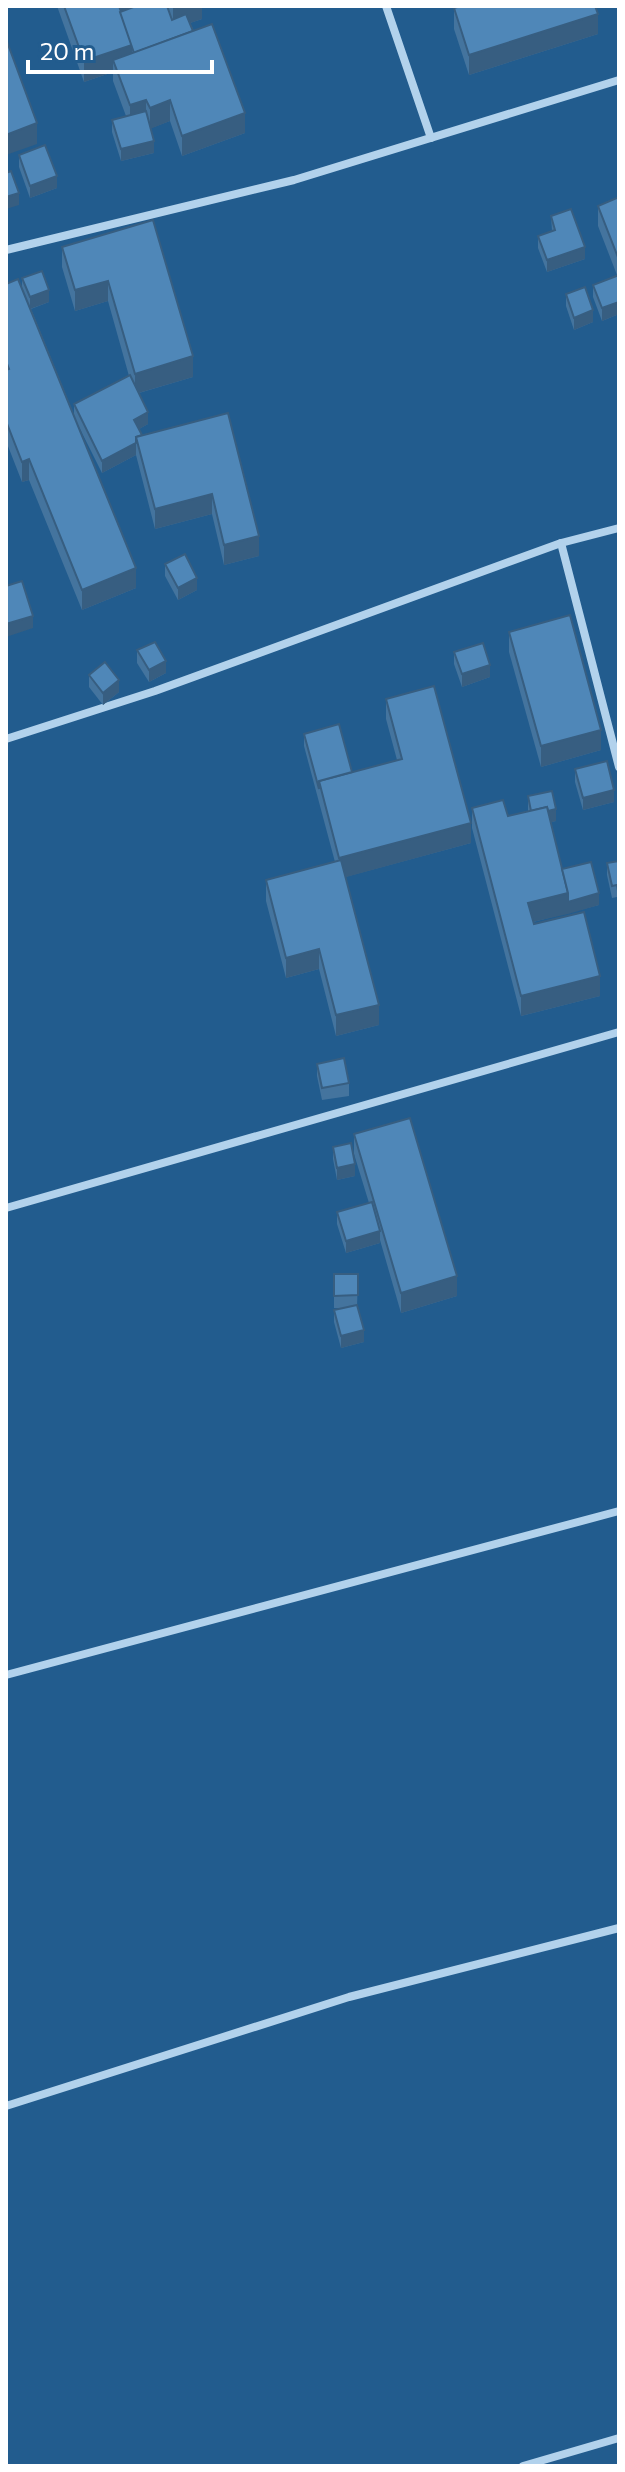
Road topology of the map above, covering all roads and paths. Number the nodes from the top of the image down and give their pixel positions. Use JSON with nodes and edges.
{"nodes":[{"id":1,"x":386,"y":6,"type":"edge"},
{"id":2,"x":619,"y":80,"type":"edge"},
{"id":3,"x":431,"y":138,"type":"junction"},
{"id":4,"x":6,"y":250,"type":"edge"},
{"id":5,"x":619,"y":528,"type":"edge"},
{"id":6,"x":561,"y":543,"type":"junction"},
{"id":7,"x":6,"y":739,"type":"edge"},
{"id":8,"x":619,"y":767,"type":"edge"},
{"id":9,"x":619,"y":1032,"type":"edge"},
{"id":10,"x":6,"y":1208,"type":"edge"},
{"id":11,"x":619,"y":1511,"type":"edge"},
{"id":12,"x":6,"y":1675,"type":"edge"},
{"id":13,"x":619,"y":1928,"type":"edge"},
{"id":14,"x":6,"y":2106,"type":"edge"},
{"id":15,"x":619,"y":2438,"type":"edge"},
{"id":16,"x":523,"y":2466,"type":"edge"}],
"edges":[{"from":1,"to":3,"type":"street"},
{"from":2,"to":3,"type":"street"},
{"from":3,"to":4,"type":"street"},
{"from":5,"to":6,"type":"street"},
{"from":6,"to":7,"type":"street"},
{"from":6,"to":8,"type":"street"},
{"from":9,"to":10,"type":"street"},
{"from":11,"to":12,"type":"street"},
{"from":13,"to":14,"type":"street"},
{"from":15,"to":16,"type":"street"}]}
